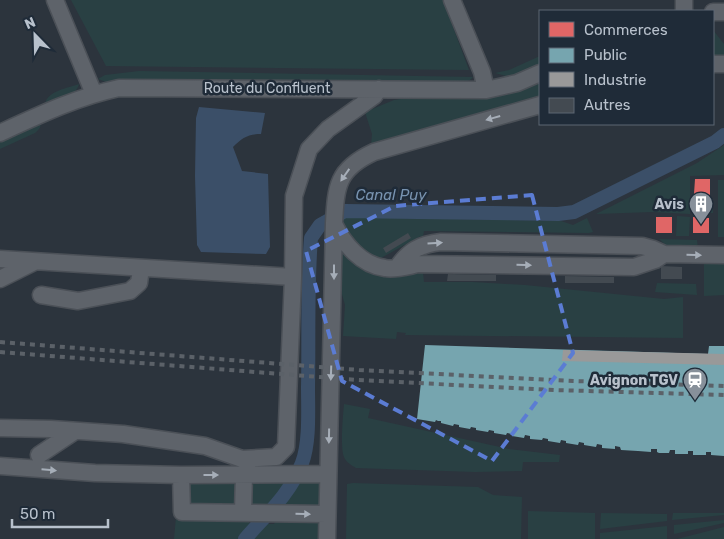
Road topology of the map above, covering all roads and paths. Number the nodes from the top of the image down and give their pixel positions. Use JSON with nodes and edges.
{"nodes":[{"id":1,"x":54,"y":0,"type":"edge"},
{"id":2,"x":452,"y":0,"type":"edge"},
{"id":3,"x":539,"y":73,"type":"edge"},
{"id":4,"x":379,"y":88,"type":"junction"},
{"id":5,"x":486,"y":90,"type":"junction"},
{"id":6,"x":94,"y":94,"type":"junction"},
{"id":7,"x":539,"y":105,"type":"edge"},
{"id":8,"x":0,"y":133,"type":"edge"},
{"id":9,"x":334,"y":224,"type":"junction"},
{"id":10,"x":724,"y":255,"type":"edge"},
{"id":11,"x":0,"y":260,"type":"edge"},
{"id":12,"x":34,"y":262,"type":"junction"},
{"id":13,"x":141,"y":268,"type":"junction"},
{"id":14,"x":293,"y":277,"type":"junction"},
{"id":15,"x":0,"y":279,"type":"edge"},
{"id":16,"x":40,"y":296,"type":"dead end"},
{"id":17,"x":0,"y":428,"type":"edge"},
{"id":18,"x":75,"y":431,"type":"junction"},
{"id":19,"x":38,"y":455,"type":"dead end"},
{"id":20,"x":0,"y":466,"type":"edge"},
{"id":21,"x":244,"y":474,"type":"junction"},
{"id":22,"x":328,"y":474,"type":"junction"},
{"id":23,"x":181,"y":475,"type":"junction"},
{"id":24,"x":251,"y":512,"type":"junction"},
{"id":25,"x":327,"y":514,"type":"junction"},
{"id":26,"x":327,"y":539,"type":"edge"}],
"edges":[{"from":1,"to":6,"type":"street"},
{"from":2,"to":5,"type":"street"},
{"from":3,"to":5,"type":"street","name":"Route du Confluent"},
{"from":4,"to":5,"type":"street","name":"Route du Confluent"},
{"from":4,"to":6,"type":"street","name":"Route du Confluent"},
{"from":4,"to":14,"type":"street"},
{"from":6,"to":8,"type":"street","name":"Route du Confluent"},
{"from":7,"to":9,"type":"street","one_way":true},
{"from":9,"to":10,"type":"street","one_way":true},
{"from":9,"to":22,"type":"street","one_way":true},
{"from":11,"to":12,"type":"street"},
{"from":12,"to":13,"type":"street"},
{"from":12,"to":15,"type":"street"},
{"from":13,"to":14,"type":"street"},
{"from":13,"to":16,"type":"street"},
{"from":14,"to":18,"type":"street"},
{"from":17,"to":18,"type":"street"},
{"from":18,"to":19,"type":"street"},
{"from":20,"to":23,"type":"street","one_way":true},
{"from":21,"to":22,"type":"street"},
{"from":23,"to":21,"type":"street","one_way":true},
{"from":21,"to":24,"type":"street"},
{"from":22,"to":25,"type":"street"},
{"from":23,"to":24,"type":"street"},
{"from":24,"to":25,"type":"street","one_way":true},
{"from":25,"to":26,"type":"street"}]}
